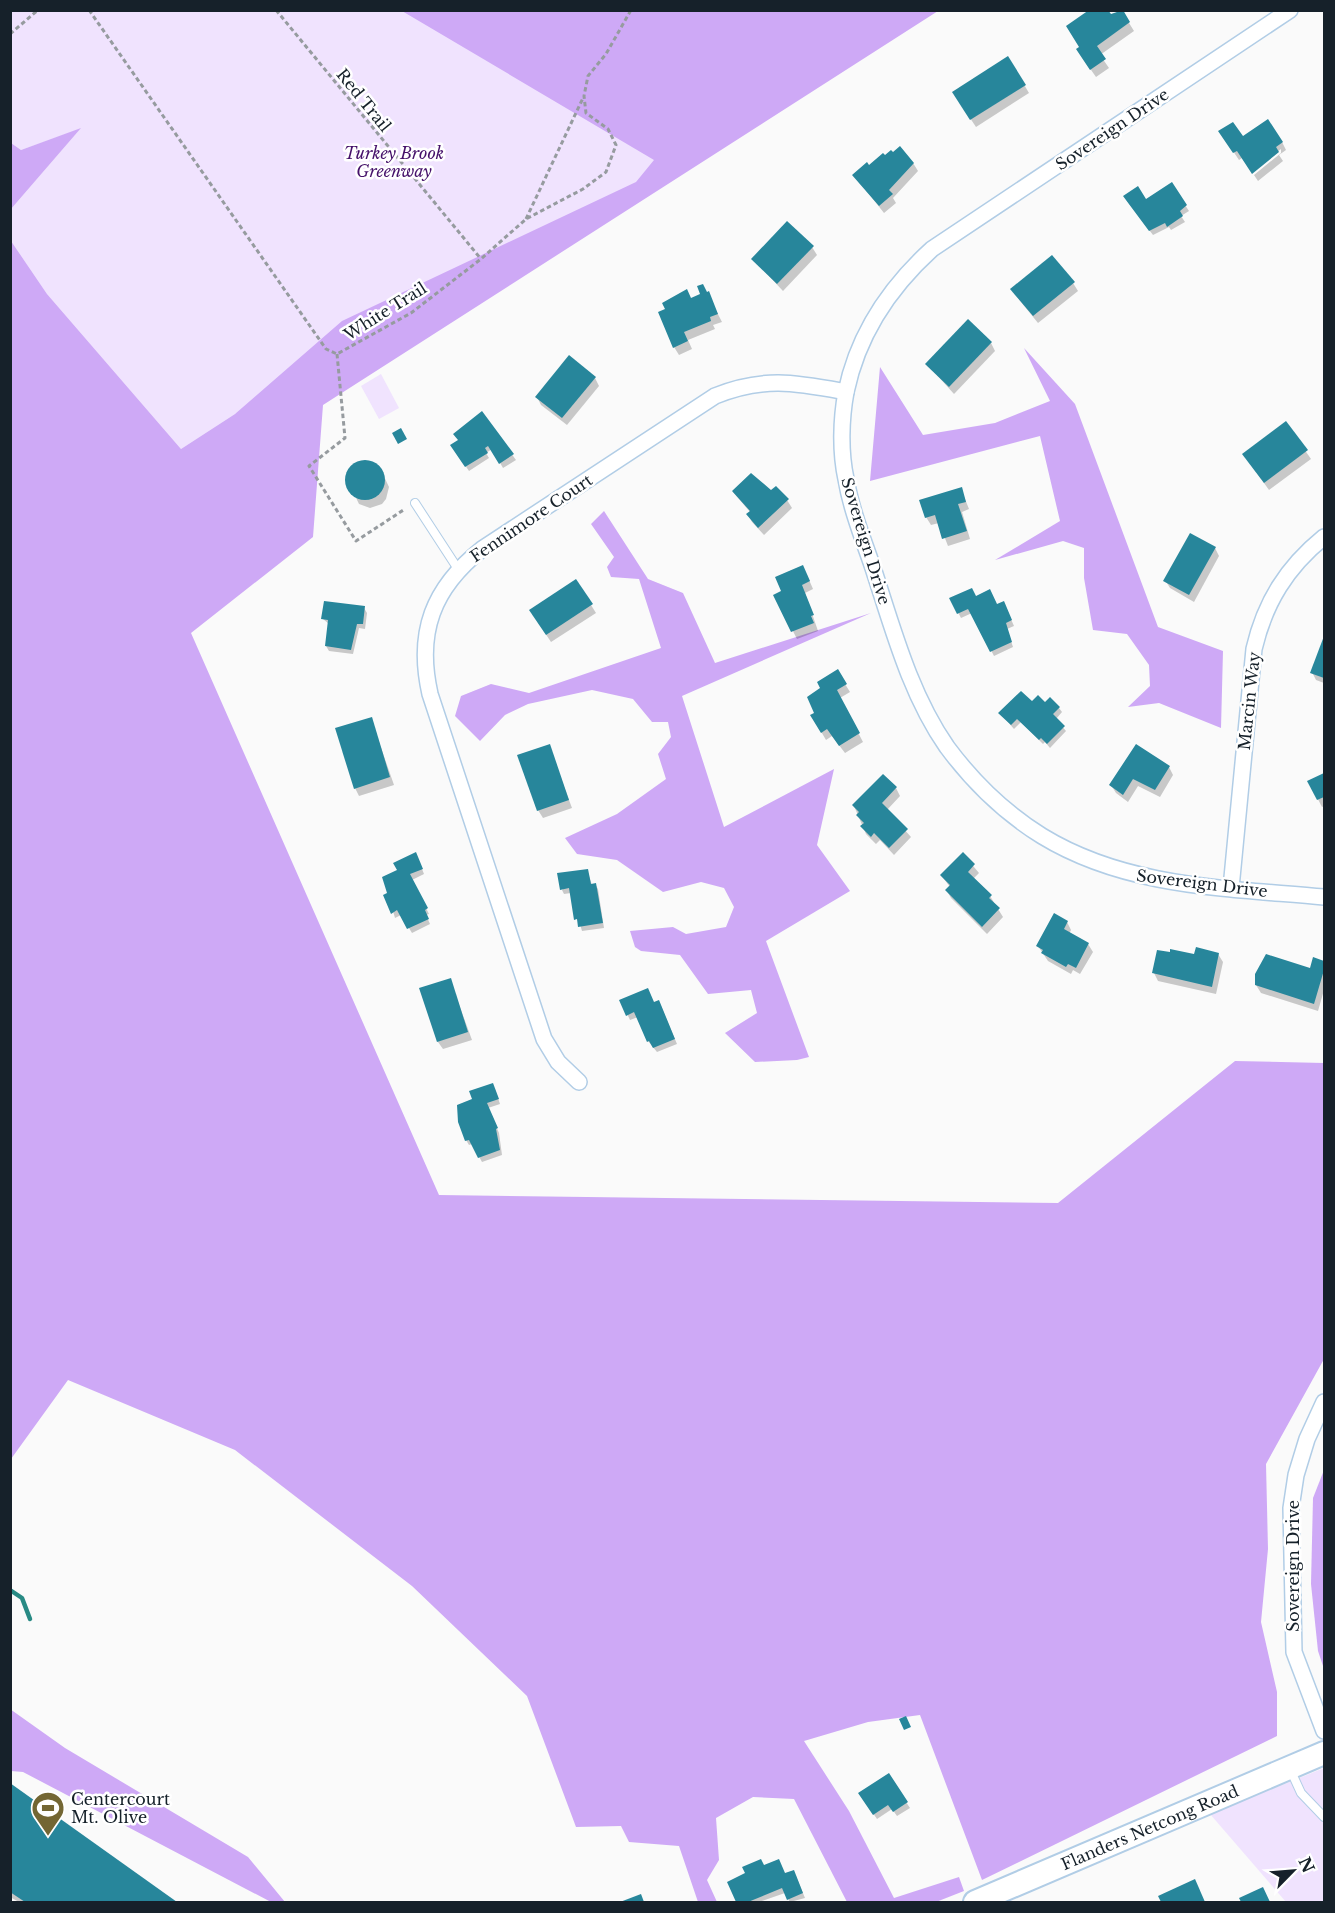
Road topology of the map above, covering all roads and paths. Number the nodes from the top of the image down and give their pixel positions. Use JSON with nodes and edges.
{"nodes":[{"id":1,"x":38,"y":10,"type":"edge"},
{"id":2,"x":89,"y":10,"type":"edge"},
{"id":3,"x":276,"y":10,"type":"edge"},
{"id":4,"x":631,"y":10,"type":"edge"},
{"id":5,"x":1290,"y":10,"type":"edge"},
{"id":6,"x":10,"y":34,"type":"edge"},
{"id":7,"x":584,"y":96,"type":"junction"},
{"id":8,"x":526,"y":219,"type":"junction"},
{"id":9,"x":481,"y":259,"type":"junction"},
{"id":10,"x":337,"y":354,"type":"junction"},
{"id":11,"x":846,"y":392,"type":"junction"},
{"id":12,"x":415,"y":503,"type":"joint"},
{"id":13,"x":1324,"y":537,"type":"edge"},
{"id":14,"x":458,"y":569,"type":"junction"},
{"id":15,"x":1231,"y":888,"type":"junction"},
{"id":16,"x":1324,"y":897,"type":"edge"},
{"id":17,"x":579,"y":1082,"type":"dead end"},
{"id":18,"x":1324,"y":1402,"type":"edge"},
{"id":19,"x":1324,"y":1731,"type":"edge"},
{"id":20,"x":1324,"y":1753,"type":"edge"},
{"id":21,"x":1289,"y":1768,"type":"junction"},
{"id":22,"x":1324,"y":1818,"type":"edge"},
{"id":23,"x":975,"y":1902,"type":"edge"}],
"edges":[{"from":1,"to":6,"type":"path"},
{"from":2,"to":10,"type":"path","name":"White Trail"},
{"from":3,"to":9,"type":"path","name":"Red Trail"},
{"from":4,"to":7,"type":"path"},
{"from":5,"to":11,"type":"street","name":"Sovereign Drive"},
{"from":7,"to":8,"type":"path"},
{"from":7,"to":8,"type":"path","name":"White Trail"},
{"from":8,"to":9,"type":"path","name":"White Trail"},
{"from":9,"to":10,"type":"path","name":"White Trail"},
{"from":10,"to":12,"type":"path"},
{"from":11,"to":14,"type":"street","name":"Fennimore Court"},
{"from":11,"to":15,"type":"street","name":"Sovereign Drive"},
{"from":12,"to":14,"type":"lane"},
{"from":13,"to":15,"type":"street","name":"Marcin Way"},
{"from":14,"to":17,"type":"street","name":"Fennimore Court"},
{"from":15,"to":16,"type":"street","name":"Sovereign Drive"},
{"from":18,"to":19,"type":"street","name":"Sovereign Drive"},
{"from":20,"to":21,"type":"street","name":"Flanders Netcong Road"},
{"from":21,"to":22,"type":"lane"},
{"from":21,"to":23,"type":"street","name":"Flanders Netcong Road"}]}
